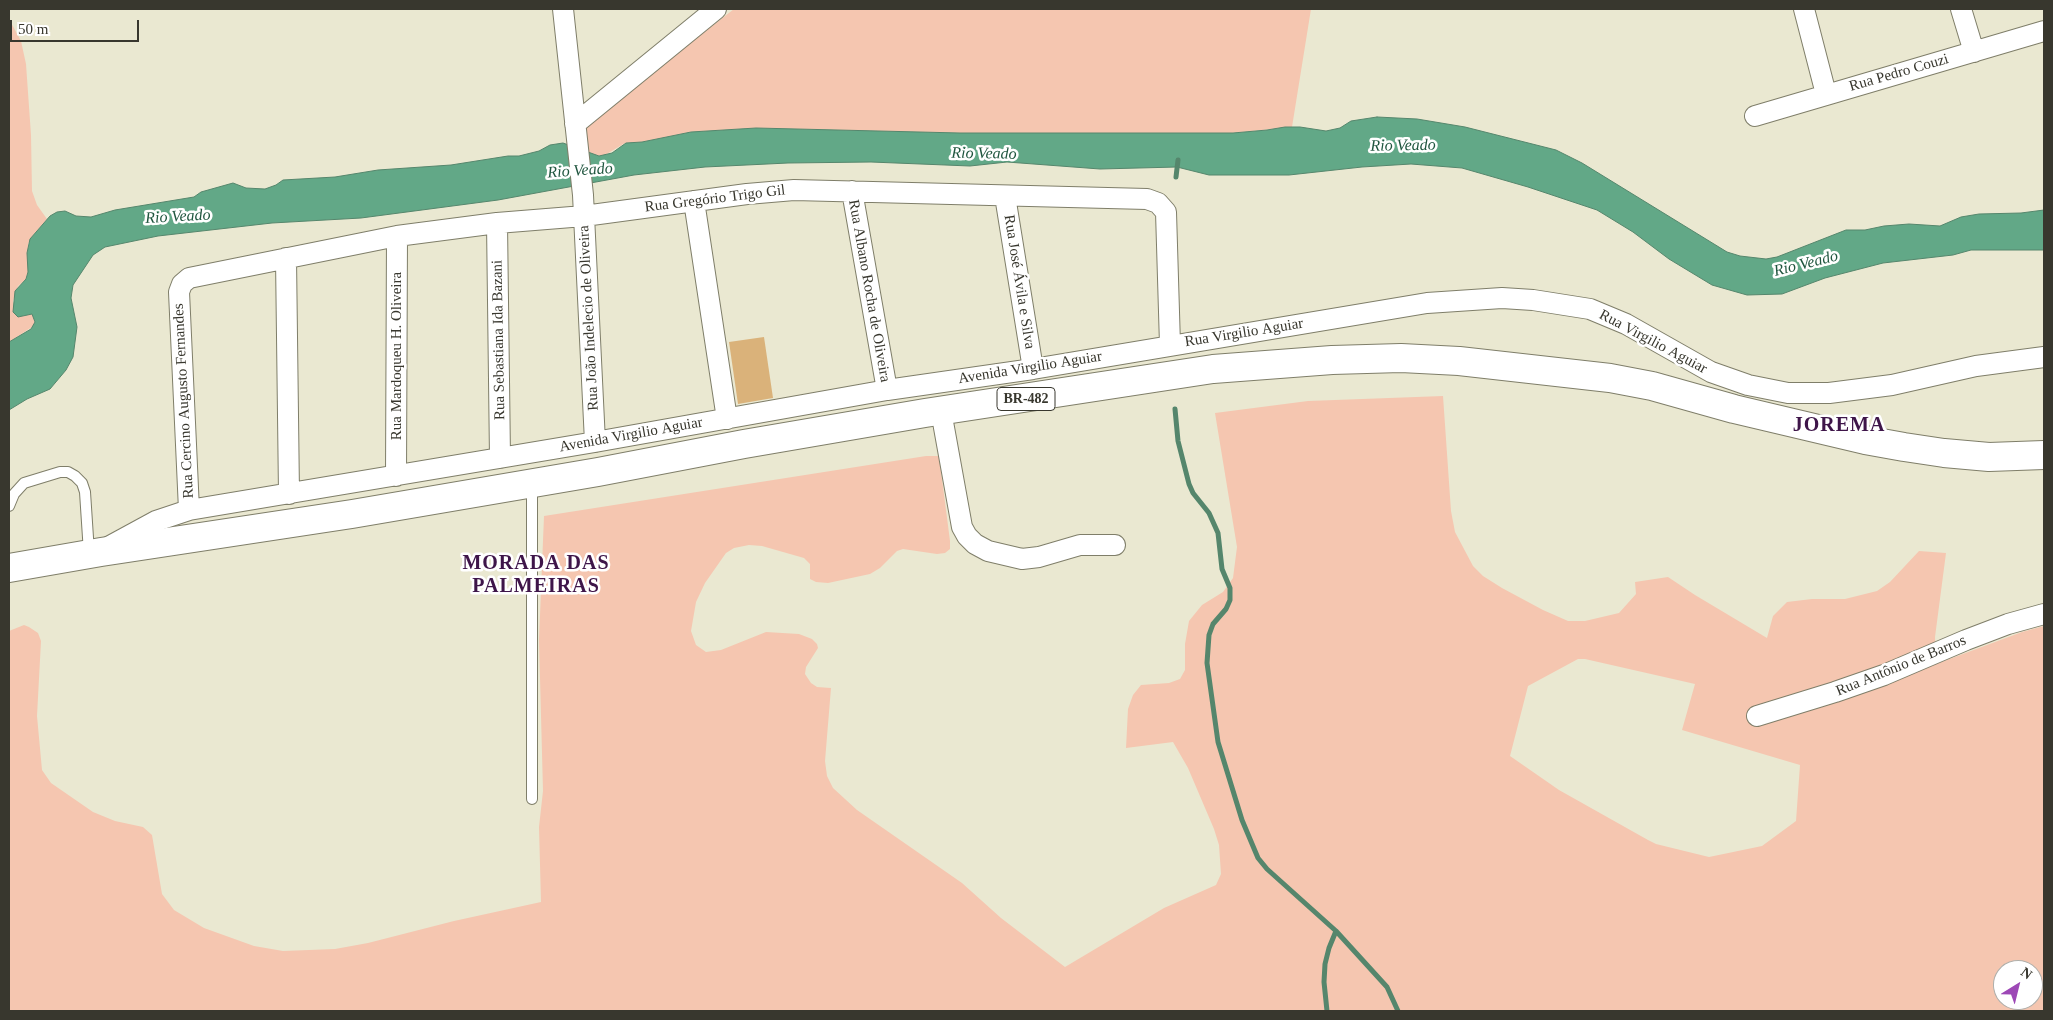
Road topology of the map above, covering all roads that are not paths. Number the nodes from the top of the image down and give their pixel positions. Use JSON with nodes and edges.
{"nodes":[{"id":1,"x":563,"y":9,"type":"edge"},
{"id":2,"x":716,"y":9,"type":"edge"},
{"id":3,"x":1804,"y":9,"type":"edge"},
{"id":4,"x":1962,"y":9,"type":"edge"},
{"id":5,"x":2044,"y":32,"type":"edge"},
{"id":6,"x":1974,"y":52,"type":"junction"},
{"id":7,"x":1826,"y":94,"type":"junction"},
{"id":8,"x":1755,"y":116,"type":"dead end"},
{"id":9,"x":575,"y":125,"type":"junction"},
{"id":10,"x":852,"y":191,"type":"junction"},
{"id":11,"x":1005,"y":196,"type":"junction"},
{"id":12,"x":694,"y":201,"type":"junction"},
{"id":13,"x":584,"y":216,"type":"junction"},
{"id":14,"x":497,"y":223,"type":"junction"},
{"id":15,"x":397,"y":236,"type":"junction"},
{"id":16,"x":286,"y":258,"type":"junction"},
{"id":17,"x":179,"y":292,"type":"joint"},
{"id":18,"x":1170,"y":344,"type":"junction"},
{"id":19,"x":2044,"y":357,"type":"edge"},
{"id":20,"x":1033,"y":369,"type":"junction"},
{"id":21,"x":887,"y":390,"type":"junction"},
{"id":22,"x":941,"y":411,"type":"junction"},
{"id":23,"x":727,"y":419,"type":"junction"},
{"id":24,"x":595,"y":442,"type":"junction"},
{"id":25,"x":2044,"y":455,"type":"edge"},
{"id":26,"x":500,"y":458,"type":"junction"},
{"id":27,"x":396,"y":476,"type":"junction"},
{"id":28,"x":532,"y":483,"type":"junction"},
{"id":29,"x":290,"y":494,"type":"junction"},
{"id":30,"x":9,"y":506,"type":"edge"},
{"id":31,"x":189,"y":510,"type":"junction"},
{"id":32,"x":1115,"y":544,"type":"dead end"},
{"id":33,"x":95,"y":553,"type":"junction"},
{"id":34,"x":9,"y":568,"type":"edge"},
{"id":35,"x":2044,"y":614,"type":"edge"},
{"id":36,"x":1757,"y":716,"type":"dead end"},
{"id":37,"x":532,"y":799,"type":"dead end"}],
"edges":[{"from":1,"to":9,"type":"street","name":"Rua João Indelecio de Oliveira"},
{"from":2,"to":9,"type":"street"},
{"from":3,"to":7,"type":"street"},
{"from":4,"to":6,"type":"street"},
{"from":5,"to":6,"type":"street","name":"Rua Pedro Couzi"},
{"from":6,"to":7,"type":"street","name":"Rua Pedro Couzi"},
{"from":7,"to":8,"type":"street","name":"Rua Pedro Couzi"},
{"from":9,"to":13,"type":"street","name":"Rua João Indelecio de Oliveira"},
{"from":10,"to":11,"type":"street","name":"Rua Gregório Trigo Gil"},
{"from":10,"to":12,"type":"street","name":"Rua Gregório Trigo Gil"},
{"from":10,"to":21,"type":"street","name":"Rua Albano Rocha de Oliveira"},
{"from":11,"to":18,"type":"street","name":"Rua Gregório Trigo Gil"},
{"from":11,"to":20,"type":"street","name":"Rua José Ávila e Silva"},
{"from":12,"to":13,"type":"street","name":"Rua Gregório Trigo Gil"},
{"from":12,"to":23,"type":"street"},
{"from":13,"to":14,"type":"street","name":"Rua Gregório Trigo Gil"},
{"from":13,"to":24,"type":"street","name":"Rua João Indelecio de Oliveira"},
{"from":14,"to":15,"type":"street","name":"Rua Gregório Trigo Gil"},
{"from":14,"to":26,"type":"street","name":"Rua Sebastiana Ida Bazani"},
{"from":15,"to":16,"type":"street","name":"Rua Gregório Trigo Gil"},
{"from":15,"to":27,"type":"street","name":"Rua Mardoqueu H. Oliveira"},
{"from":16,"to":17,"type":"street","name":"Rua Gregório Trigo Gil"},
{"from":16,"to":29,"type":"street"},
{"from":17,"to":31,"type":"street","name":"Rua Cercino Augusto Fernandes"},
{"from":18,"to":19,"type":"street","name":"Rua Virgilio Aguiar"},
{"from":18,"to":20,"type":"street","name":"Avenida Virgilio Aguiar"},
{"from":20,"to":21,"type":"street","name":"Avenida Virgilio Aguiar"},
{"from":21,"to":23,"type":"street","name":"Avenida Virgilio Aguiar"},
{"from":22,"to":25,"type":"highway","number":"BR-482"},
{"from":22,"to":28,"type":"highway","number":"BR-482"},
{"from":22,"to":32,"type":"street"},
{"from":23,"to":24,"type":"street","name":"Avenida Virgilio Aguiar"},
{"from":24,"to":26,"type":"street","name":"Avenida Virgilio Aguiar"},
{"from":26,"to":27,"type":"street","name":"Avenida Virgilio Aguiar"},
{"from":27,"to":29,"type":"street","name":"Avenida Virgilio Aguiar"},
{"from":28,"to":33,"type":"highway","number":"BR-482"},
{"from":28,"to":37,"type":"lane"},
{"from":29,"to":31,"type":"street","name":"Avenida Virgilio Aguiar"},
{"from":30,"to":33,"type":"lane"},
{"from":31,"to":33,"type":"street","name":"Avenida Virgilio Aguiar"},
{"from":33,"to":34,"type":"highway","number":"BR-482"},
{"from":35,"to":36,"type":"street","name":"Rua Antônio de Barros"}]}
